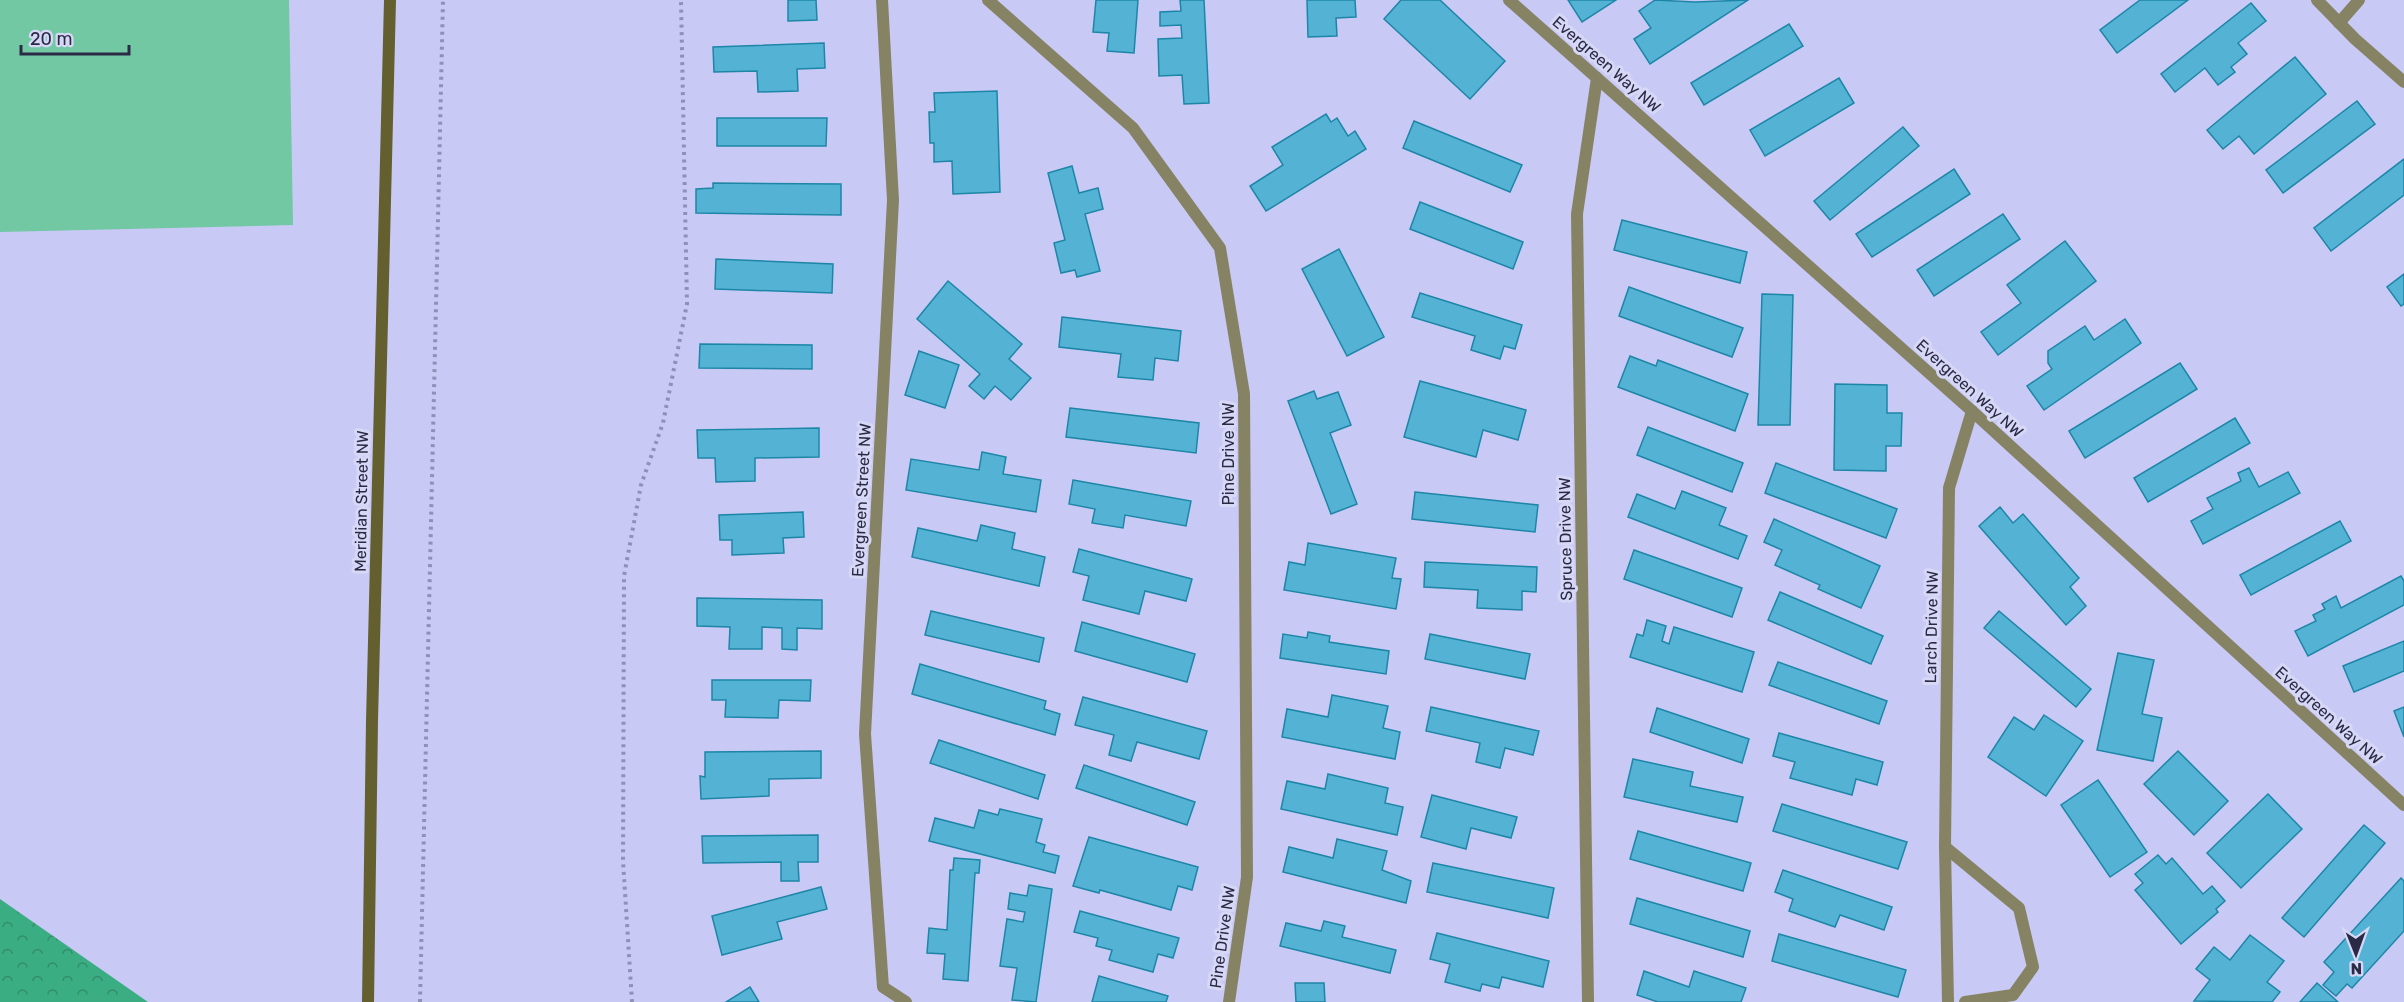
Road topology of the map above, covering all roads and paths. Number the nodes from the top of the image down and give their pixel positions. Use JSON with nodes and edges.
{"nodes":[{"id":1,"x":390,"y":0,"type":"edge"},
{"id":2,"x":443,"y":0,"type":"edge"},
{"id":3,"x":681,"y":0,"type":"edge"},
{"id":4,"x":882,"y":0,"type":"edge"},
{"id":5,"x":988,"y":0,"type":"edge"},
{"id":6,"x":1509,"y":0,"type":"edge"},
{"id":7,"x":2317,"y":0,"type":"edge"},
{"id":8,"x":2358,"y":0,"type":"edge"},
{"id":9,"x":2339,"y":23,"type":"junction"},
{"id":10,"x":1597,"y":78,"type":"junction"},
{"id":11,"x":2404,"y":81,"type":"edge"},
{"id":12,"x":1972,"y":411,"type":"junction"},
{"id":13,"x":2404,"y":805,"type":"edge"},
{"id":14,"x":1945,"y":847,"type":"junction"},
{"id":15,"x":368,"y":1002,"type":"edge"},
{"id":16,"x":420,"y":1002,"type":"edge"},
{"id":17,"x":632,"y":1002,"type":"edge"},
{"id":18,"x":906,"y":1002,"type":"edge"},
{"id":19,"x":1229,"y":1002,"type":"edge"},
{"id":20,"x":1588,"y":1002,"type":"edge"},
{"id":21,"x":1948,"y":1002,"type":"edge"},
{"id":22,"x":1965,"y":1002,"type":"edge"}],
"edges":[{"from":1,"to":15,"type":"street","name":"Meridian Street NW"},
{"from":2,"to":16,"type":"path"},
{"from":3,"to":17,"type":"path"},
{"from":4,"to":18,"type":"street","name":"Evergreen Street NW"},
{"from":5,"to":19,"type":"street","name":"Pine Drive NW"},
{"from":6,"to":10,"type":"street","name":"Evergreen Way NW"},
{"from":7,"to":9,"type":"street"},
{"from":8,"to":9,"type":"street"},
{"from":9,"to":11,"type":"street"},
{"from":10,"to":12,"type":"street","name":"Evergreen Way NW"},
{"from":10,"to":20,"type":"street","name":"Spruce Drive NW"},
{"from":12,"to":13,"type":"street","name":"Evergreen Way NW"},
{"from":12,"to":14,"type":"street","name":"Larch Drive NW"},
{"from":14,"to":21,"type":"street","name":"Larch Drive NW"},
{"from":14,"to":22,"type":"street"}]}
